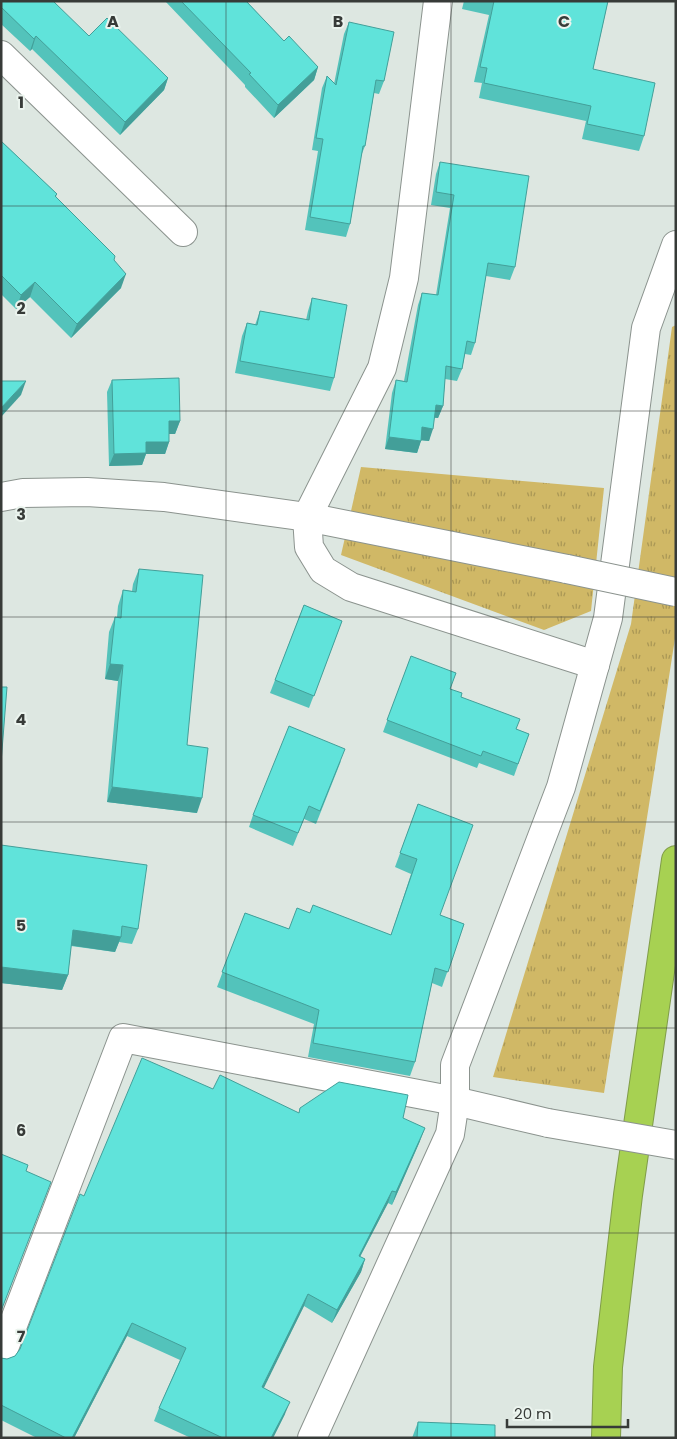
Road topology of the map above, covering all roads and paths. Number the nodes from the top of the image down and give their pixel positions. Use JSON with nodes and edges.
{"nodes":[{"id":1,"x":438,"y":1,"type":"edge"},
{"id":2,"x":1,"y":55,"type":"edge"},
{"id":3,"x":184,"y":232,"type":"dead end"},
{"id":4,"x":676,"y":245,"type":"edge"},
{"id":5,"x":1,"y":497,"type":"edge"},
{"id":6,"x":307,"y":517,"type":"junction"},
{"id":7,"x":676,"y":592,"type":"edge"},
{"id":8,"x":595,"y":665,"type":"junction"},
{"id":9,"x":676,"y":860,"type":"edge"},
{"id":10,"x":455,"y":1101,"type":"junction"},
{"id":11,"x":676,"y":1145,"type":"edge"},
{"id":12,"x":1,"y":1356,"type":"edge"},
{"id":13,"x":312,"y":1438,"type":"edge"},
{"id":14,"x":606,"y":1438,"type":"edge"}],
"edges":[{"from":1,"to":6,"type":"street"},
{"from":2,"to":3,"type":"street"},
{"from":4,"to":8,"type":"street"},
{"from":5,"to":6,"type":"street"},
{"from":6,"to":7,"type":"street","bridge":true},
{"from":6,"to":8,"type":"street"},
{"from":8,"to":10,"type":"street"},
{"from":9,"to":14,"type":"highway"},
{"from":10,"to":11,"type":"street","bridge":true},
{"from":10,"to":12,"type":"street"},
{"from":10,"to":13,"type":"street"}]}
